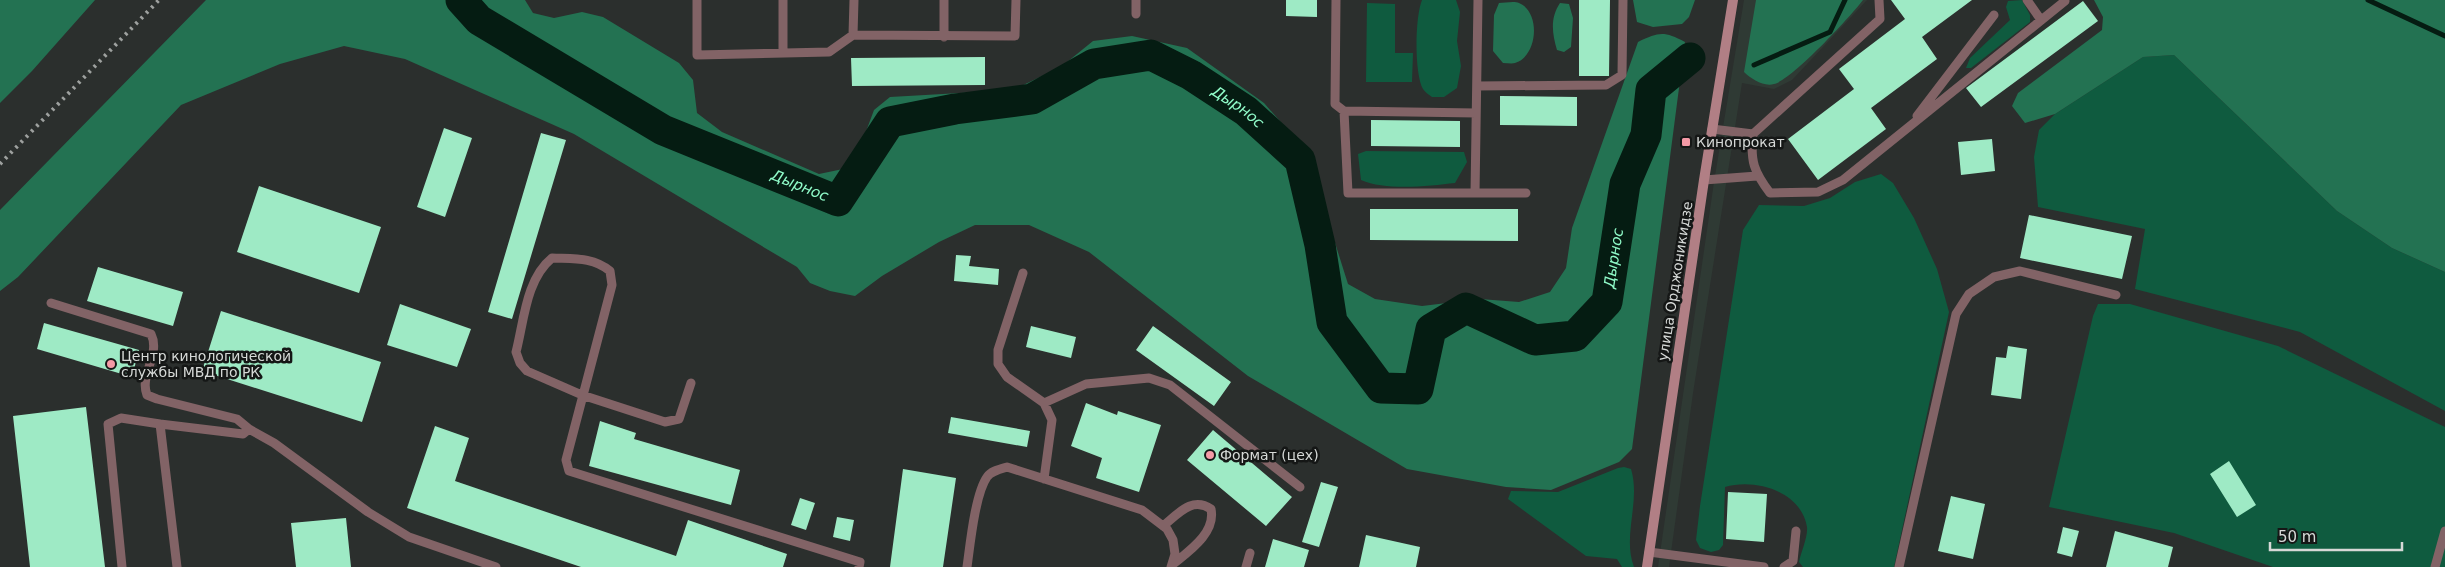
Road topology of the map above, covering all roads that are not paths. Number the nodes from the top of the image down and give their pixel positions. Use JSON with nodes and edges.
{"nodes":[{"id":1,"x":697,"y":0,"type":"edge"},
{"id":2,"x":783,"y":0,"type":"edge"},
{"id":3,"x":854,"y":0,"type":"edge"},
{"id":4,"x":944,"y":0,"type":"edge"},
{"id":5,"x":1016,"y":0,"type":"edge"},
{"id":6,"x":1136,"y":0,"type":"edge"},
{"id":7,"x":1336,"y":0,"type":"edge"},
{"id":8,"x":1478,"y":0,"type":"edge"},
{"id":9,"x":1623,"y":0,"type":"edge"},
{"id":10,"x":1733,"y":0,"type":"edge"},
{"id":11,"x":1879,"y":0,"type":"edge"},
{"id":12,"x":2027,"y":0,"type":"edge"},
{"id":13,"x":2066,"y":1,"type":"edge"},
{"id":14,"x":1136,"y":14,"type":"dead end"},
{"id":15,"x":1994,"y":15,"type":"dead end"},
{"id":16,"x":2041,"y":20,"type":"junction"},
{"id":17,"x":854,"y":35,"type":"junction"},
{"id":18,"x":944,"y":36,"type":"junction"},
{"id":19,"x":783,"y":53,"type":"junction"},
{"id":20,"x":1477,"y":86,"type":"junction"},
{"id":21,"x":1344,"y":112,"type":"junction"},
{"id":22,"x":1476,"y":113,"type":"junction"},
{"id":23,"x":1907,"y":128,"type":"junction"},
{"id":24,"x":1712,"y":129,"type":"junction"},
{"id":25,"x":1753,"y":134,"type":"junction"},
{"id":26,"x":1757,"y":176,"type":"junction"},
{"id":27,"x":1704,"y":180,"type":"junction"},
{"id":28,"x":1475,"y":193,"type":"junction"},
{"id":29,"x":1526,"y":193,"type":"dead end"},
{"id":30,"x":1023,"y":273,"type":"dead end"},
{"id":31,"x":2116,"y":294,"type":"dead end"},
{"id":32,"x":52,"y":303,"type":"dead end"},
{"id":33,"x":691,"y":383,"type":"dead end"},
{"id":34,"x":582,"y":395,"type":"junction"},
{"id":35,"x":1044,"y":403,"type":"junction"},
{"id":36,"x":160,"y":424,"type":"junction"},
{"id":37,"x":250,"y":429,"type":"junction"},
{"id":38,"x":1044,"y":479,"type":"junction"},
{"id":39,"x":1300,"y":487,"type":"dead end"},
{"id":40,"x":1164,"y":526,"type":"junction"},
{"id":41,"x":1796,"y":531,"type":"dead end"},
{"id":42,"x":2445,"y":531,"type":"edge"},
{"id":43,"x":1649,"y":552,"type":"junction"},
{"id":44,"x":1250,"y":553,"type":"dead end"},
{"id":45,"x":1171,"y":566,"type":"edge"},
{"id":46,"x":122,"y":567,"type":"edge"},
{"id":47,"x":177,"y":567,"type":"edge"},
{"id":48,"x":496,"y":567,"type":"edge"},
{"id":49,"x":859,"y":567,"type":"edge"},
{"id":50,"x":967,"y":567,"type":"edge"},
{"id":51,"x":1246,"y":567,"type":"edge"},
{"id":52,"x":1648,"y":567,"type":"edge"},
{"id":53,"x":1764,"y":567,"type":"edge"},
{"id":54,"x":1784,"y":567,"type":"edge"},
{"id":55,"x":1899,"y":567,"type":"edge"},
{"id":56,"x":2435,"y":567,"type":"edge"}],
"edges":[{"from":1,"to":19,"type":"lane"},
{"from":2,"to":19,"type":"lane"},
{"from":3,"to":17,"type":"lane"},
{"from":4,"to":18,"type":"lane"},
{"from":5,"to":18,"type":"lane"},
{"from":6,"to":14,"type":"lane"},
{"from":7,"to":21,"type":"lane"},
{"from":8,"to":20,"type":"lane"},
{"from":9,"to":20,"type":"lane"},
{"from":10,"to":24,"type":"main road","name":"улица Орджоникидзе"},
{"from":11,"to":25,"type":"lane"},
{"from":12,"to":16,"type":"lane"},
{"from":13,"to":16,"type":"lane"},
{"from":15,"to":23,"type":"lane"},
{"from":16,"to":23,"type":"lane"},
{"from":17,"to":18,"type":"lane"},
{"from":17,"to":19,"type":"lane"},
{"from":20,"to":22,"type":"lane"},
{"from":21,"to":22,"type":"lane"},
{"from":21,"to":28,"type":"lane"},
{"from":22,"to":28,"type":"lane"},
{"from":23,"to":26,"type":"lane"},
{"from":24,"to":25,"type":"lane"},
{"from":24,"to":27,"type":"main road","name":"улица Орджоникидзе"},
{"from":25,"to":26,"type":"lane"},
{"from":26,"to":27,"type":"lane"},
{"from":27,"to":43,"type":"main road","name":"улица Орджоникидзе"},
{"from":28,"to":29,"type":"lane"},
{"from":30,"to":35,"type":"lane"},
{"from":31,"to":55,"type":"lane"},
{"from":32,"to":37,"type":"lane"},
{"from":33,"to":34,"type":"lane"},
{"from":34,"to":34,"type":"lane"},
{"from":34,"to":49,"type":"lane"},
{"from":35,"to":38,"type":"lane"},
{"from":35,"to":39,"type":"lane"},
{"from":36,"to":37,"type":"lane"},
{"from":36,"to":46,"type":"lane"},
{"from":36,"to":47,"type":"lane"},
{"from":37,"to":48,"type":"lane"},
{"from":38,"to":40,"type":"lane"},
{"from":38,"to":50,"type":"lane"},
{"from":40,"to":45,"type":"lane"},
{"from":40,"to":45,"type":"lane"},
{"from":41,"to":54,"type":"lane"},
{"from":42,"to":56,"type":"lane"},
{"from":43,"to":52,"type":"main road","name":"улица Орджоникидзе"},
{"from":43,"to":53,"type":"lane"},
{"from":44,"to":51,"type":"lane"}]}
